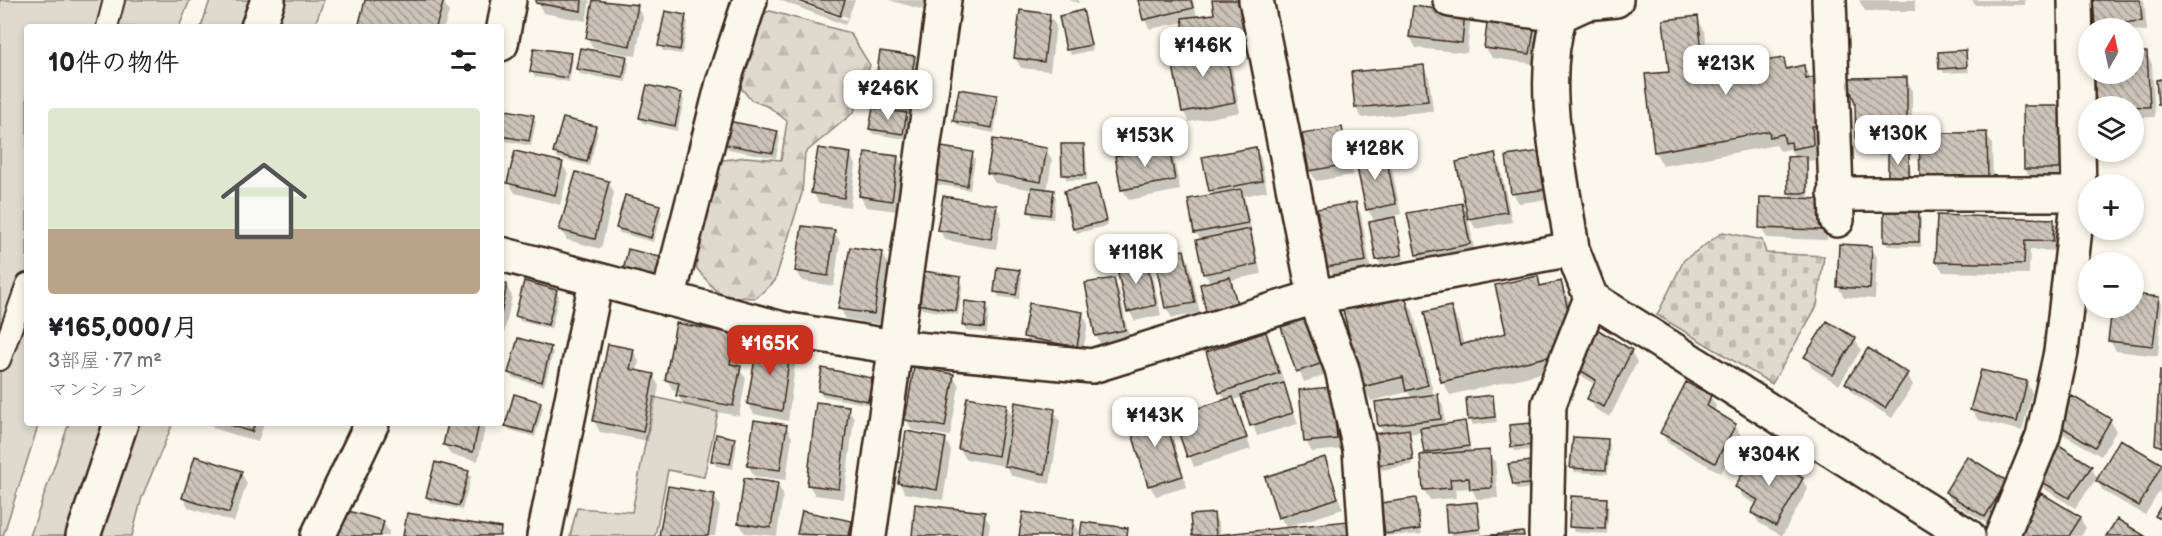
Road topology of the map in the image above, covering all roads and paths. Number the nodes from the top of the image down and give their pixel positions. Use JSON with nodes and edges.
{"nodes":[{"id":1,"x":114,"y":0,"type":"edge"},
{"id":2,"x":268,"y":0,"type":"edge"},
{"id":3,"x":509,"y":0,"type":"edge"},
{"id":4,"x":750,"y":0,"type":"edge"},
{"id":5,"x":944,"y":0,"type":"edge"},
{"id":6,"x":1256,"y":0,"type":"edge"},
{"id":7,"x":1450,"y":0,"type":"edge"},
{"id":8,"x":1616,"y":0,"type":"edge"},
{"id":9,"x":1829,"y":0,"type":"edge"},
{"id":10,"x":2075,"y":0,"type":"edge"},
{"id":11,"x":1560,"y":15,"type":"junction"},
{"id":12,"x":108,"y":24,"type":"edge"},
{"id":13,"x":259,"y":24,"type":"edge"},
{"id":14,"x":504,"y":28,"type":"edge"},
{"id":15,"x":2079,"y":174,"type":"edge"},
{"id":16,"x":2078,"y":194,"type":"edge"},
{"id":17,"x":2078,"y":203,"type":"edge"},
{"id":18,"x":1572,"y":249,"type":"junction"},
{"id":19,"x":504,"y":255,"type":"edge"},
{"id":20,"x":596,"y":281,"type":"junction"},
{"id":21,"x":24,"y":292,"type":"edge"},
{"id":22,"x":1316,"y":297,"type":"junction"},
{"id":23,"x":1591,"y":298,"type":"junction"},
{"id":24,"x":668,"y":299,"type":"junction"},
{"id":25,"x":895,"y":347,"type":"junction"},
{"id":26,"x":0,"y":360,"type":"edge"},
{"id":27,"x":120,"y":426,"type":"edge"},
{"id":28,"x":371,"y":426,"type":"edge"},
{"id":29,"x":82,"y":536,"type":"edge"},
{"id":30,"x":318,"y":536,"type":"edge"},
{"id":31,"x":544,"y":536,"type":"edge"},
{"id":32,"x":869,"y":536,"type":"edge"},
{"id":33,"x":1366,"y":536,"type":"edge"},
{"id":34,"x":1546,"y":536,"type":"edge"},
{"id":35,"x":1968,"y":536,"type":"edge"},
{"id":36,"x":2002,"y":536,"type":"edge"}],
"edges":[{"from":1,"to":12,"type":"lane"},
{"from":2,"to":13,"type":"street"},
{"from":3,"to":14,"type":"street"},
{"from":4,"to":24,"type":"street"},
{"from":5,"to":25,"type":"street"},
{"from":6,"to":22,"type":"street"},
{"from":7,"to":11,"type":"street"},
{"from":8,"to":11,"type":"street"},
{"from":9,"to":16,"type":"street"},
{"from":10,"to":15,"type":"street"},
{"from":11,"to":18,"type":"street"},
{"from":17,"to":36,"type":"street"},
{"from":18,"to":22,"type":"street"},
{"from":18,"to":23,"type":"street"},
{"from":19,"to":20,"type":"street"},
{"from":20,"to":24,"type":"street"},
{"from":20,"to":31,"type":"street"},
{"from":21,"to":26,"type":"lane"},
{"from":22,"to":25,"type":"street"},
{"from":22,"to":33,"type":"street"},
{"from":23,"to":34,"type":"street"},
{"from":23,"to":35,"type":"street"},
{"from":24,"to":25,"type":"street"},
{"from":25,"to":32,"type":"street"},
{"from":27,"to":29,"type":"street"},
{"from":28,"to":30,"type":"street"}]}
